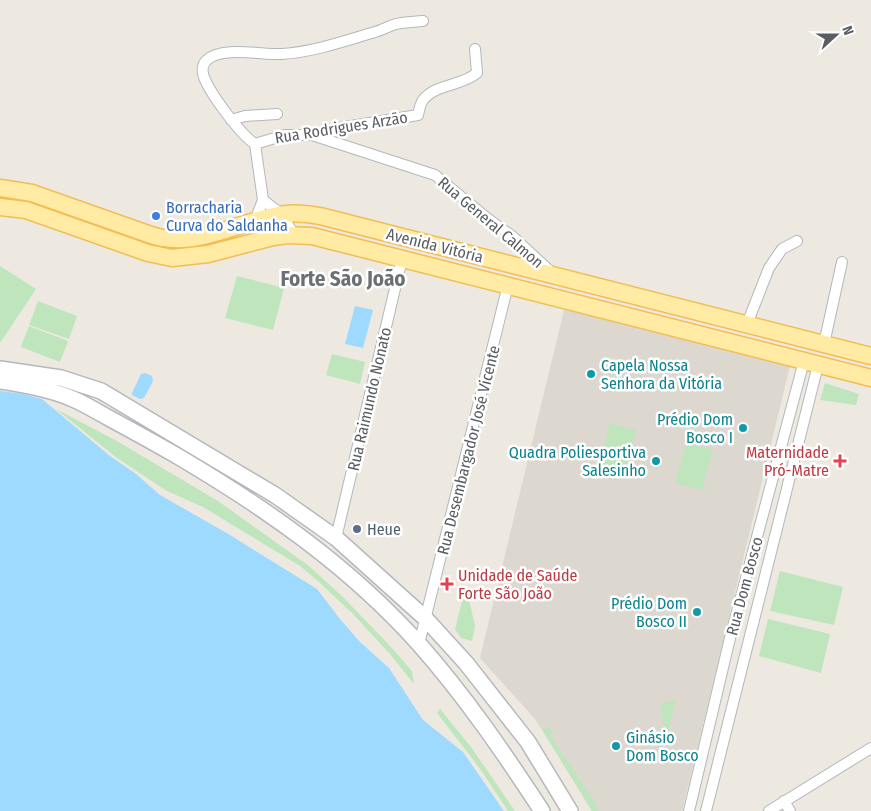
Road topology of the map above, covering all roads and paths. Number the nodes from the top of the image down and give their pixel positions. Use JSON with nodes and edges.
{"nodes":[{"id":1,"x":423,"y":21,"type":"dead end"},
{"id":2,"x":475,"y":49,"type":"dead end"},
{"id":3,"x":277,"y":114,"type":"dead end"},
{"id":4,"x":231,"y":120,"type":"junction"},
{"id":5,"x":333,"y":129,"type":"junction"},
{"id":6,"x":312,"y":135,"type":"junction"},
{"id":7,"x":337,"y":143,"type":"junction"},
{"id":8,"x":254,"y":144,"type":"junction"},
{"id":9,"x":0,"y":188,"type":"edge"},
{"id":10,"x":263,"y":200,"type":"junction"},
{"id":11,"x":0,"y":207,"type":"edge"},
{"id":12,"x":281,"y":214,"type":"junction"},
{"id":13,"x":255,"y":221,"type":"junction"},
{"id":14,"x":294,"y":235,"type":"junction"},
{"id":15,"x":797,"y":241,"type":"dead end"},
{"id":16,"x":402,"y":259,"type":"junction"},
{"id":17,"x":842,"y":262,"type":"dead end"},
{"id":18,"x":554,"y":275,"type":"junction"},
{"id":19,"x":508,"y":285,"type":"junction"},
{"id":20,"x":747,"y":324,"type":"junction"},
{"id":21,"x":817,"y":342,"type":"junction"},
{"id":22,"x":871,"y":356,"type":"edge"},
{"id":23,"x":811,"y":363,"type":"junction"},
{"id":24,"x":0,"y":369,"type":"edge"},
{"id":25,"x":871,"y":378,"type":"edge"},
{"id":26,"x":0,"y":381,"type":"edge"},
{"id":27,"x":336,"y":538,"type":"junction"},
{"id":28,"x":425,"y":618,"type":"junction"},
{"id":29,"x":419,"y":644,"type":"junction"},
{"id":30,"x":871,"y":748,"type":"edge"},
{"id":31,"x":784,"y":801,"type":"junction"},
{"id":32,"x":542,"y":811,"type":"edge"},
{"id":33,"x":570,"y":811,"type":"edge"},
{"id":34,"x":689,"y":811,"type":"edge"},
{"id":35,"x":706,"y":811,"type":"edge"},
{"id":36,"x":769,"y":811,"type":"edge"},
{"id":37,"x":790,"y":811,"type":"edge"}],
"edges":[{"from":1,"to":4,"type":"street"},
{"from":2,"to":5,"type":"street","name":"Rua Rodrigues Arzão"},
{"from":3,"to":4,"type":"street"},
{"from":4,"to":8,"type":"street"},
{"from":5,"to":6,"type":"street","name":"Rua Rodrigues Arzão"},
{"from":5,"to":7,"type":"street"},
{"from":6,"to":7,"type":"street","name":"Rua General Calmon"},
{"from":6,"to":8,"type":"street","name":"Rua Rodrigues Arzão"},
{"from":7,"to":18,"type":"street","name":"Rua General Calmon"},
{"from":8,"to":10,"type":"street"},
{"from":9,"to":13,"type":"main road","name":"Avenida Vitória"},
{"from":10,"to":12,"type":"street"},
{"from":10,"to":13,"type":"street"},
{"from":11,"to":14,"type":"main road","name":"Avenida Vitória"},
{"from":12,"to":13,"type":"main road","name":"Avenida Vitória"},
{"from":12,"to":14,"type":"street"},
{"from":12,"to":18,"type":"main road","name":"Avenida Vitória"},
{"from":14,"to":16,"type":"main road","name":"Avenida Vitória"},
{"from":15,"to":20,"type":"street"},
{"from":16,"to":19,"type":"main road","name":"Avenida Vitória"},
{"from":16,"to":27,"type":"street","name":"Rua Raimundo Nonato"},
{"from":17,"to":21,"type":"street"},
{"from":18,"to":20,"type":"main road","name":"Avenida Vitória"},
{"from":19,"to":23,"type":"main road","name":"Avenida Vitória"},
{"from":19,"to":28,"type":"street","name":"Rua Desembargador José Vicente"},
{"from":20,"to":21,"type":"main road","name":"Avenida Vitória"},
{"from":21,"to":22,"type":"main road","name":"Avenida Vitória"},
{"from":21,"to":23,"type":"main road"},
{"from":23,"to":25,"type":"main road","name":"Avenida Vitória"},
{"from":23,"to":34,"type":"street","name":"Rua Dom Bosco"},
{"from":23,"to":35,"type":"street","name":"Rua Dom Bosco"},
{"from":24,"to":27,"type":"main road"},
{"from":26,"to":29,"type":"main road"},
{"from":27,"to":28,"type":"main road"},
{"from":28,"to":29,"type":"street","name":"Rua Desembargador José Vicente"},
{"from":28,"to":33,"type":"main road"},
{"from":29,"to":32,"type":"main road"},
{"from":30,"to":31,"type":"street"},
{"from":31,"to":36,"type":"street"},
{"from":31,"to":37,"type":"street"}]}
